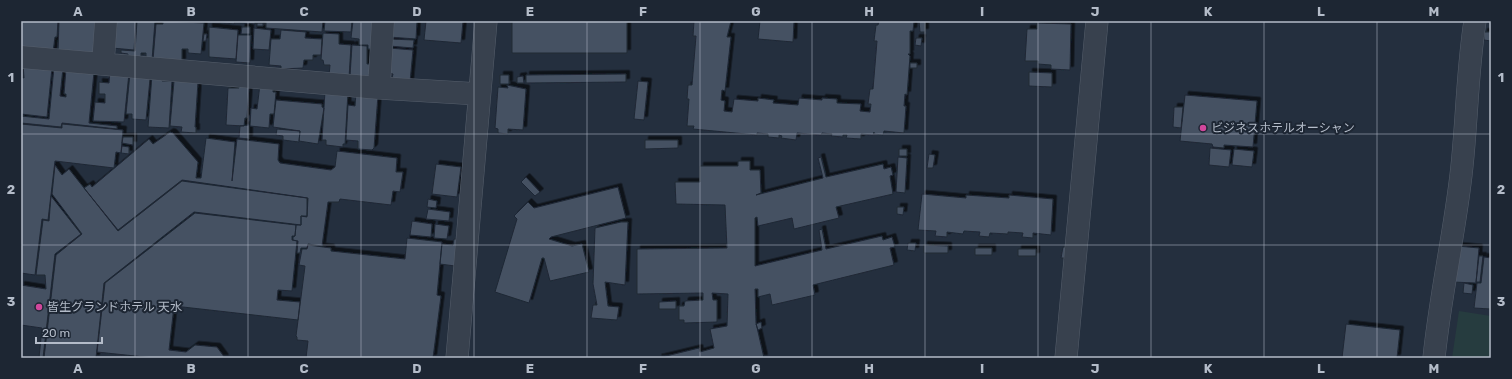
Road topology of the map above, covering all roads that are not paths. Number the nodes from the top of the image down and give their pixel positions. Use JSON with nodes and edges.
{"nodes":[{"id":1,"x":106,"y":21,"type":"edge"},
{"id":2,"x":383,"y":21,"type":"edge"},
{"id":3,"x":486,"y":21,"type":"edge"},
{"id":4,"x":1097,"y":21,"type":"edge"},
{"id":5,"x":1474,"y":21,"type":"edge"},
{"id":6,"x":21,"y":57,"type":"edge"},
{"id":7,"x":103,"y":64,"type":"junction"},
{"id":8,"x":379,"y":88,"type":"junction"},
{"id":9,"x":479,"y":94,"type":"junction"},
{"id":10,"x":457,"y":358,"type":"edge"},
{"id":11,"x":1066,"y":358,"type":"edge"},
{"id":12,"x":1434,"y":358,"type":"edge"}],
"edges":[{"from":1,"to":7,"type":"street"},
{"from":2,"to":8,"type":"street"},
{"from":3,"to":9,"type":"street"},
{"from":4,"to":11,"type":"street"},
{"from":5,"to":12,"type":"street"},
{"from":6,"to":7,"type":"street"},
{"from":7,"to":8,"type":"street"},
{"from":8,"to":9,"type":"street"},
{"from":9,"to":10,"type":"street"}]}
